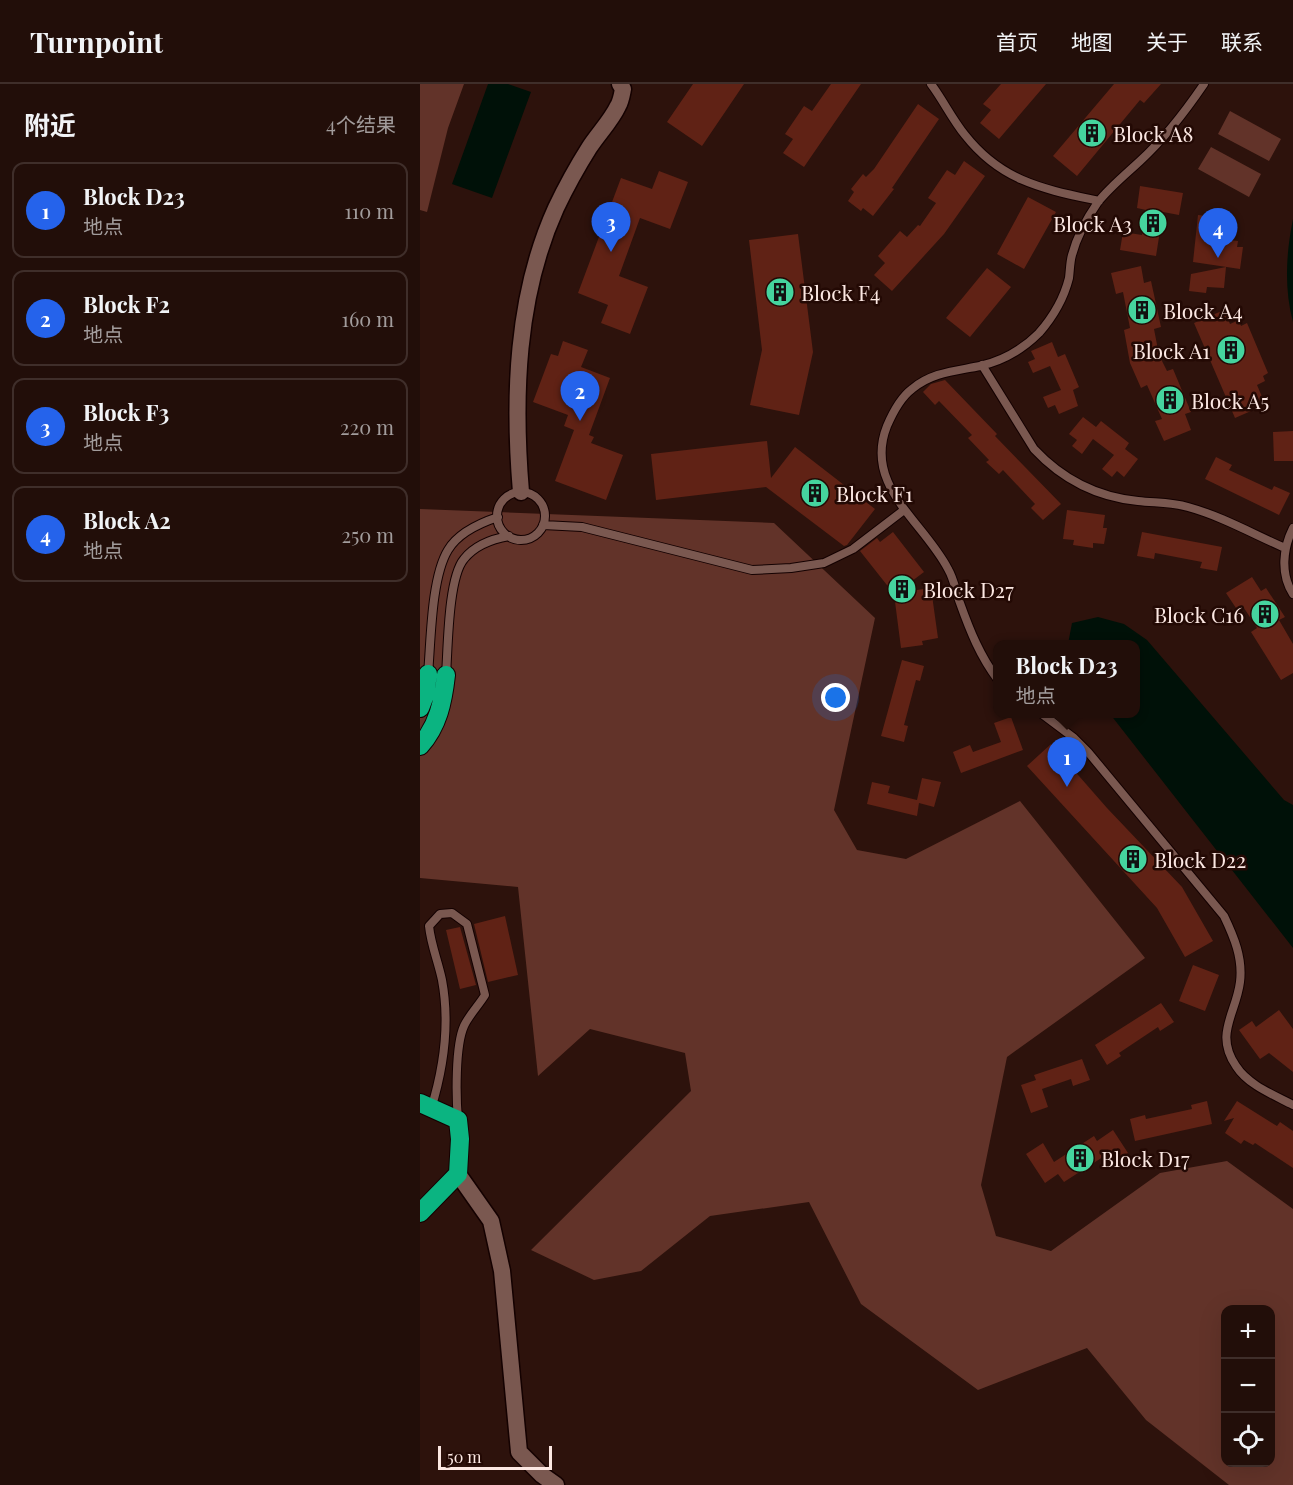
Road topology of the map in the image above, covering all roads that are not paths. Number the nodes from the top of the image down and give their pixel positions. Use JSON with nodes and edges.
{"nodes":[{"id":1,"x":620,"y":84,"type":"edge"},
{"id":2,"x":932,"y":84,"type":"edge"},
{"id":3,"x":1204,"y":84,"type":"edge"},
{"id":4,"x":1099,"y":201,"type":"junction"},
{"id":5,"x":982,"y":365,"type":"junction"},
{"id":6,"x":521,"y":492,"type":"junction"},
{"id":7,"x":904,"y":510,"type":"junction"},
{"id":8,"x":498,"y":517,"type":"junction"},
{"id":9,"x":543,"y":525,"type":"junction"},
{"id":10,"x":1293,"y":528,"type":"edge"},
{"id":11,"x":509,"y":536,"type":"junction"},
{"id":12,"x":1285,"y":548,"type":"junction"},
{"id":13,"x":1293,"y":594,"type":"edge"},
{"id":14,"x":993,"y":672,"type":"edge"},
{"id":15,"x":437,"y":675,"type":"junction"},
{"id":16,"x":420,"y":708,"type":"edge"},
{"id":17,"x":1047,"y":718,"type":"edge"},
{"id":18,"x":420,"y":746,"type":"edge"},
{"id":19,"x":1293,"y":1105,"type":"edge"},
{"id":20,"x":425,"y":1106,"type":"edge"},
{"id":21,"x":458,"y":1120,"type":"junction"},
{"id":22,"x":458,"y":1174,"type":"junction"},
{"id":23,"x":420,"y":1213,"type":"edge"},
{"id":24,"x":556,"y":1485,"type":"edge"}],
"edges":[{"from":1,"to":6,"type":"street"},
{"from":2,"to":4,"type":"lane"},
{"from":3,"to":4,"type":"lane"},
{"from":4,"to":5,"type":"lane"},
{"from":5,"to":7,"type":"lane"},
{"from":5,"to":12,"type":"lane"},
{"from":6,"to":8,"type":"lane"},
{"from":6,"to":9,"type":"lane"},
{"from":7,"to":9,"type":"lane"},
{"from":7,"to":14,"type":"lane"},
{"from":8,"to":11,"type":"lane"},
{"from":8,"to":15,"type":"lane"},
{"from":9,"to":11,"type":"lane"},
{"from":10,"to":12,"type":"lane"},
{"from":11,"to":15,"type":"lane"},
{"from":12,"to":13,"type":"lane"},
{"from":15,"to":16,"type":"highway"},
{"from":15,"to":18,"type":"highway"},
{"from":17,"to":19,"type":"lane"},
{"from":20,"to":21,"type":"highway"},
{"from":20,"to":21,"type":"lane"},
{"from":21,"to":22,"type":"highway"},
{"from":22,"to":23,"type":"highway"},
{"from":22,"to":24,"type":"street"}]}
